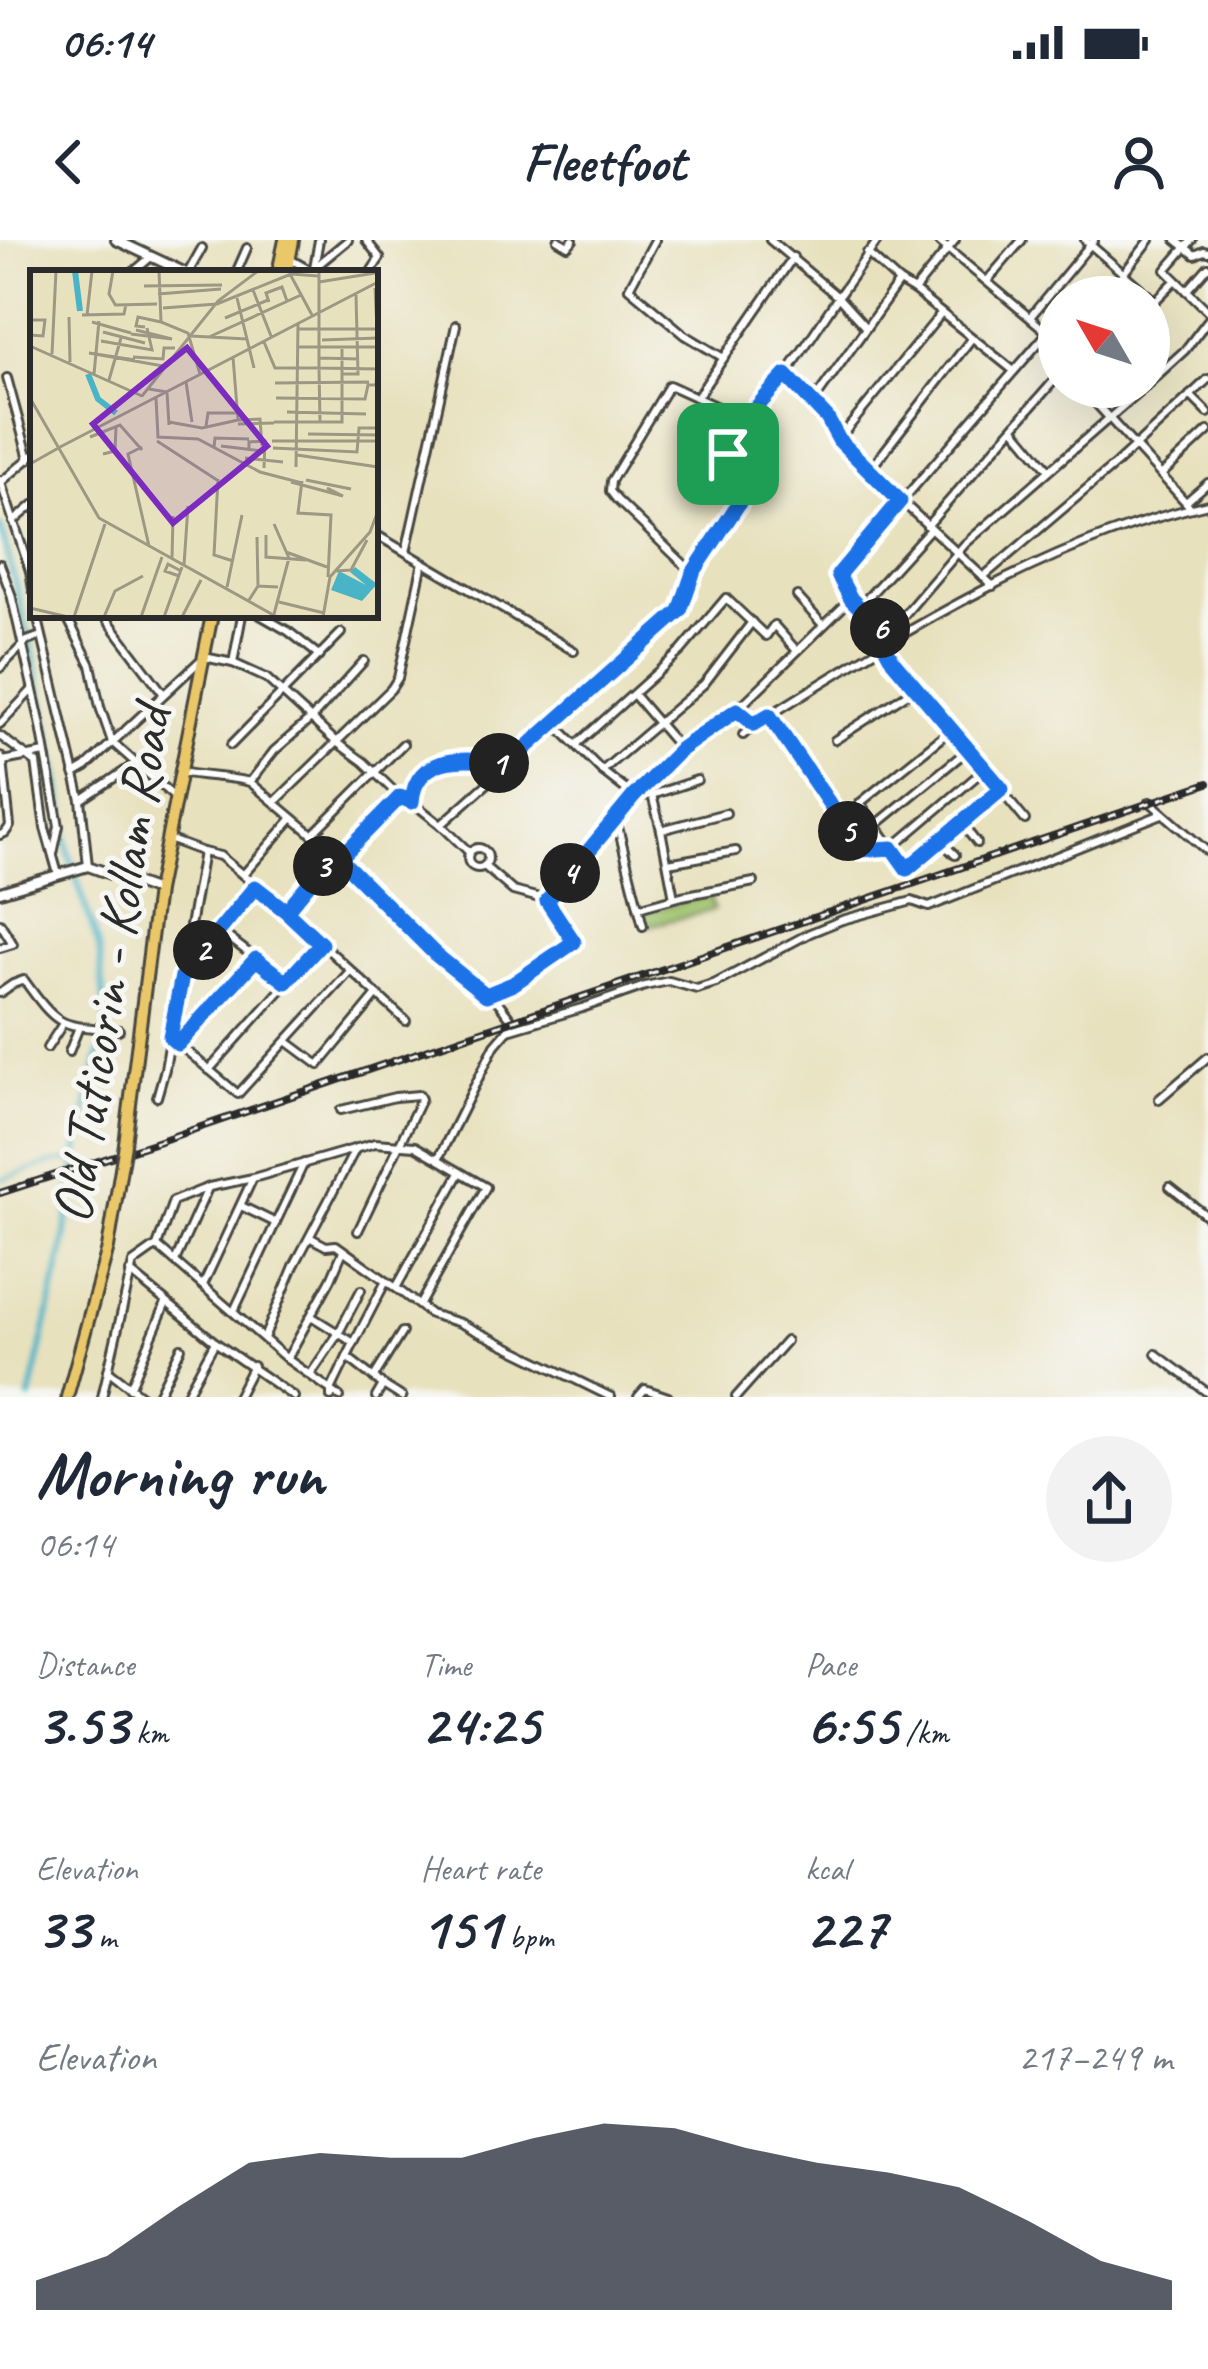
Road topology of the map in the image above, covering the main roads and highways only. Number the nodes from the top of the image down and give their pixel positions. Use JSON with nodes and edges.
{"nodes":[{"id":1,"x":289,"y":240,"type":"edge"},
{"id":2,"x":284,"y":270,"type":"edge"},
{"id":3,"x":284,"y":270,"type":"edge"},
{"id":4,"x":211,"y":618,"type":"edge"},
{"id":5,"x":68,"y":1397,"type":"edge"}],
"edges":[{"from":1,"to":2,"type":"main road"},
{"from":1,"to":3,"type":"main road"},
{"from":4,"to":5,"type":"main road","name":"Old Tuticorin - Kollam Road","bridge":true}]}
